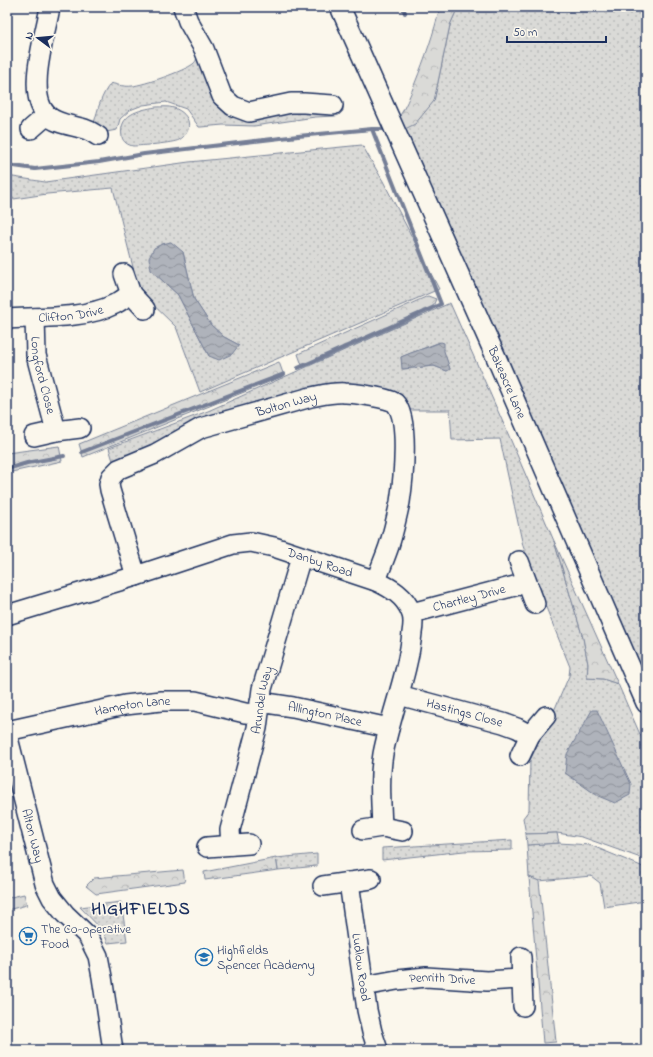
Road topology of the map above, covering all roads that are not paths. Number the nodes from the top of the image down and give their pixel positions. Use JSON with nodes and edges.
{"nodes":[{"id":1,"x":50,"y":7,"type":"edge"},
{"id":2,"x":183,"y":7,"type":"edge"},
{"id":3,"x":340,"y":7,"type":"edge"},
{"id":4,"x":333,"y":105,"type":"dead end"},
{"id":5,"x":47,"y":115,"type":"junction"},
{"id":6,"x":31,"y":129,"type":"dead end"},
{"id":7,"x":98,"y":136,"type":"dead end"},
{"id":8,"x":124,"y":274,"type":"dead end"},
{"id":9,"x":131,"y":294,"type":"junction"},
{"id":10,"x":145,"y":309,"type":"dead end"},
{"id":11,"x":35,"y":318,"type":"junction"},
{"id":12,"x":7,"y":319,"type":"edge"},
{"id":13,"x":80,"y":428,"type":"dead end"},
{"id":14,"x":56,"y":431,"type":"junction"},
{"id":15,"x":34,"y":436,"type":"dead end"},
{"id":16,"x":301,"y":556,"type":"junction"},
{"id":17,"x":519,"y":561,"type":"dead end"},
{"id":18,"x":136,"y":576,"type":"junction"},
{"id":19,"x":376,"y":581,"type":"junction"},
{"id":20,"x":526,"y":583,"type":"junction"},
{"id":21,"x":535,"y":604,"type":"dead end"},
{"id":22,"x":412,"y":613,"type":"junction"},
{"id":23,"x":7,"y":615,"type":"edge"},
{"id":24,"x":399,"y":695,"type":"junction"},
{"id":25,"x":646,"y":704,"type":"edge"},
{"id":26,"x":259,"y":708,"type":"junction"},
{"id":27,"x":546,"y":716,"type":"dead end"},
{"id":28,"x":389,"y":728,"type":"junction"},
{"id":29,"x":7,"y":732,"type":"edge"},
{"id":30,"x":530,"y":735,"type":"junction"},
{"id":31,"x":520,"y":756,"type":"dead end"},
{"id":32,"x":382,"y":827,"type":"junction"},
{"id":33,"x":363,"y":830,"type":"dead end"},
{"id":34,"x":404,"y":831,"type":"dead end"},
{"id":35,"x":250,"y":844,"type":"dead end"},
{"id":36,"x":230,"y":845,"type":"junction"},
{"id":37,"x":208,"y":848,"type":"dead end"},
{"id":38,"x":371,"y":879,"type":"dead end"},
{"id":39,"x":350,"y":882,"type":"junction"},
{"id":40,"x":323,"y":886,"type":"dead end"},
{"id":41,"x":521,"y":957,"type":"dead end"},
{"id":42,"x":521,"y":979,"type":"junction"},
{"id":43,"x":364,"y":986,"type":"junction"},
{"id":44,"x":523,"y":1006,"type":"dead end"},
{"id":45,"x":113,"y":1050,"type":"edge"},
{"id":46,"x":378,"y":1050,"type":"edge"}],
"edges":[{"from":1,"to":5,"type":"street"},
{"from":2,"to":4,"type":"street"},
{"from":3,"to":25,"type":"street","name":"Bakeacre Lane"},
{"from":5,"to":6,"type":"street"},
{"from":5,"to":7,"type":"street"},
{"from":8,"to":9,"type":"street"},
{"from":9,"to":10,"type":"street"},
{"from":9,"to":11,"type":"street","name":"Clifton Drive"},
{"from":11,"to":12,"type":"street","name":"Clifton Drive"},
{"from":11,"to":14,"type":"street","name":"Longford Close"},
{"from":13,"to":14,"type":"street","name":"Longford Close"},
{"from":14,"to":15,"type":"street","name":"Longford Close"},
{"from":16,"to":18,"type":"street","name":"Danby Road"},
{"from":16,"to":19,"type":"street","name":"Danby Road"},
{"from":16,"to":26,"type":"street","name":"Arundel Way"},
{"from":17,"to":20,"type":"street"},
{"from":18,"to":19,"type":"street","name":"Bolton Way"},
{"from":18,"to":23,"type":"street","name":"Danby Road"},
{"from":19,"to":22,"type":"street","name":"Danby Road"},
{"from":20,"to":21,"type":"street"},
{"from":20,"to":22,"type":"street","name":"Chartley Drive"},
{"from":22,"to":24,"type":"street"},
{"from":24,"to":28,"type":"street"},
{"from":24,"to":30,"type":"street","name":"Hastings Close"},
{"from":26,"to":28,"type":"street","name":"Allington Place"},
{"from":26,"to":29,"type":"street","name":"Hampton Lane"},
{"from":26,"to":36,"type":"street","name":"Arundel Way"},
{"from":27,"to":30,"type":"street"},
{"from":28,"to":32,"type":"street"},
{"from":29,"to":45,"type":"street","name":"Alton Way"},
{"from":30,"to":31,"type":"street"},
{"from":32,"to":33,"type":"street"},
{"from":32,"to":34,"type":"street"},
{"from":35,"to":36,"type":"street"},
{"from":36,"to":37,"type":"street"},
{"from":38,"to":39,"type":"street"},
{"from":39,"to":40,"type":"street"},
{"from":39,"to":43,"type":"street","name":"Ludlow Road"},
{"from":41,"to":42,"type":"street"},
{"from":42,"to":43,"type":"street","name":"Penrith Drive"},
{"from":42,"to":44,"type":"street"},
{"from":43,"to":46,"type":"street","name":"Ludlow Road"}]}
